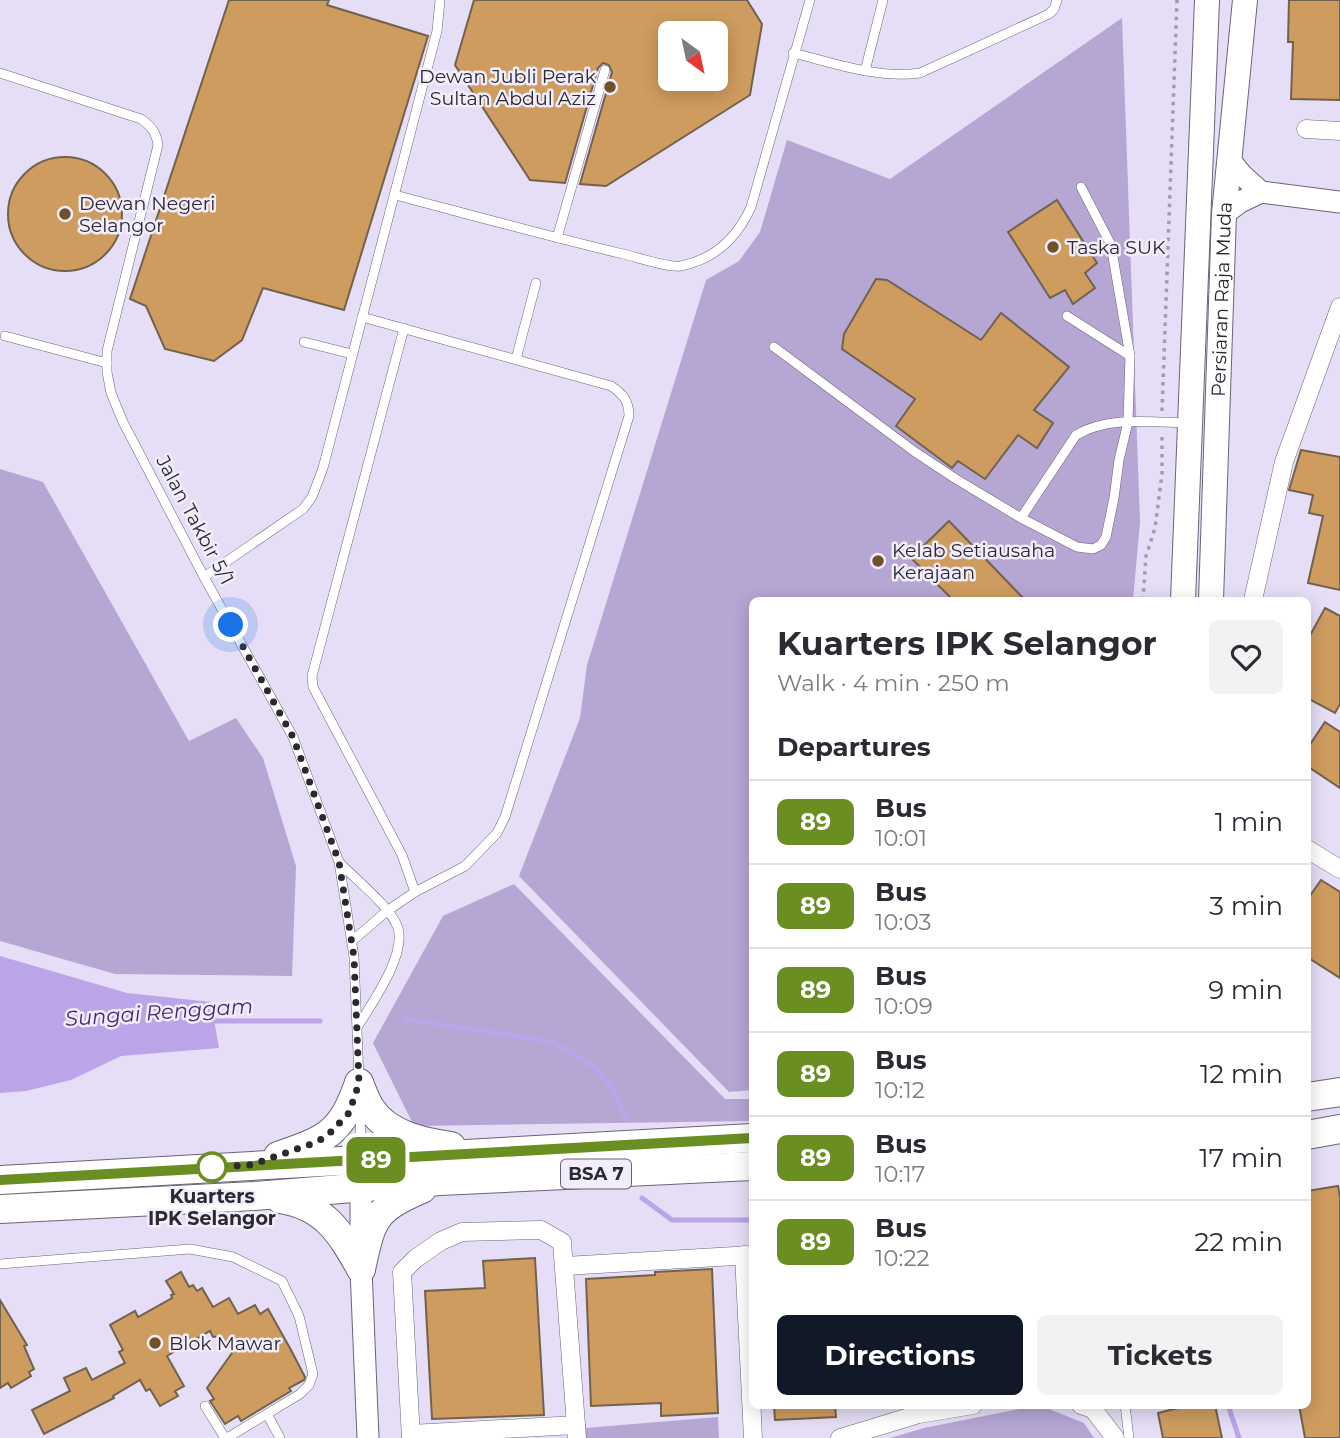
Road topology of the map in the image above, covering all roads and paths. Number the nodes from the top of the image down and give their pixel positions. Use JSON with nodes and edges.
{"nodes":[{"id":1,"x":810,"y":0,"type":"edge"},
{"id":2,"x":883,"y":0,"type":"edge"},
{"id":3,"x":1057,"y":0,"type":"edge"},
{"id":4,"x":1177,"y":0,"type":"edge"},
{"id":5,"x":1207,"y":0,"type":"edge"},
{"id":6,"x":1245,"y":0,"type":"edge"},
{"id":7,"x":441,"y":1,"type":"edge"},
{"id":8,"x":793,"y":53,"type":"junction"},
{"id":9,"x":605,"y":70,"type":"dead end"},
{"id":10,"x":865,"y":71,"type":"junction"},
{"id":11,"x":0,"y":73,"type":"edge"},
{"id":12,"x":1306,"y":130,"type":"dead end"},
{"id":13,"x":1340,"y":131,"type":"edge"},
{"id":14,"x":1229,"y":159,"type":"junction"},
{"id":15,"x":1081,"y":187,"type":"dead end"},
{"id":16,"x":1261,"y":192,"type":"junction"},
{"id":17,"x":395,"y":195,"type":"junction"},
{"id":18,"x":1340,"y":202,"type":"edge"},
{"id":19,"x":1224,"y":214,"type":"junction"},
{"id":20,"x":557,"y":239,"type":"junction"},
{"id":21,"x":536,"y":283,"type":"dead end"},
{"id":22,"x":1340,"y":307,"type":"edge"},
{"id":23,"x":1067,"y":316,"type":"dead end"},
{"id":24,"x":362,"y":317,"type":"junction"},
{"id":25,"x":404,"y":328,"type":"junction"},
{"id":26,"x":5,"y":336,"type":"dead end"},
{"id":27,"x":304,"y":342,"type":"dead end"},
{"id":28,"x":774,"y":347,"type":"dead end"},
{"id":29,"x":352,"y":354,"type":"junction"},
{"id":30,"x":1130,"y":356,"type":"junction"},
{"id":31,"x":516,"y":359,"type":"junction"},
{"id":32,"x":107,"y":363,"type":"junction"},
{"id":33,"x":1128,"y":422,"type":"junction"},
{"id":34,"x":1162,"y":422,"type":"junction"},
{"id":35,"x":1190,"y":424,"type":"junction"},
{"id":36,"x":1021,"y":518,"type":"junction"},
{"id":37,"x":204,"y":577,"type":"junction"},
{"id":38,"x":1143,"y":597,"type":"edge"},
{"id":39,"x":1183,"y":597,"type":"edge"},
{"id":40,"x":1211,"y":597,"type":"edge"},
{"id":41,"x":1254,"y":597,"type":"edge"},
{"id":42,"x":1311,"y":851,"type":"edge"},
{"id":43,"x":339,"y":862,"type":"junction"},
{"id":44,"x":1340,"y":869,"type":"edge"},
{"id":45,"x":415,"y":892,"type":"junction"},
{"id":46,"x":387,"y":911,"type":"junction"},
{"id":47,"x":352,"y":940,"type":"junction"},
{"id":48,"x":356,"y":1029,"type":"junction"},
{"id":49,"x":359,"y":1083,"type":"junction"},
{"id":50,"x":1340,"y":1092,"type":"edge"},
{"id":51,"x":1311,"y":1096,"type":"edge"},
{"id":52,"x":1311,"y":1124,"type":"edge"},
{"id":53,"x":1340,"y":1128,"type":"edge"},
{"id":54,"x":1311,"y":1134,"type":"edge"},
{"id":55,"x":749,"y":1138,"type":"edge"},
{"id":56,"x":502,"y":1152,"type":"junction"},
{"id":57,"x":251,"y":1165,"type":"junction"},
{"id":58,"x":749,"y":1166,"type":"edge"},
{"id":59,"x":361,"y":1174,"type":"junction"},
{"id":60,"x":0,"y":1180,"type":"edge"},
{"id":61,"x":440,"y":1181,"type":"junction"},
{"id":62,"x":254,"y":1196,"type":"junction"},
{"id":63,"x":0,"y":1209,"type":"edge"},
{"id":64,"x":748,"y":1255,"type":"edge"},
{"id":65,"x":0,"y":1264,"type":"edge"},
{"id":66,"x":565,"y":1266,"type":"junction"},
{"id":67,"x":361,"y":1269,"type":"junction"},
{"id":68,"x":749,"y":1292,"type":"edge"},
{"id":69,"x":205,"y":1406,"type":"dead end"},
{"id":70,"x":752,"y":1409,"type":"edge"},
{"id":71,"x":1093,"y":1409,"type":"edge"},
{"id":72,"x":1125,"y":1409,"type":"edge"},
{"id":73,"x":918,"y":1410,"type":"edge"},
{"id":74,"x":267,"y":1415,"type":"junction"},
{"id":75,"x":577,"y":1432,"type":"edge"},
{"id":76,"x":411,"y":1436,"type":"edge"},
{"id":77,"x":226,"y":1438,"type":"edge"},
{"id":78,"x":280,"y":1438,"type":"edge"},
{"id":79,"x":368,"y":1438,"type":"edge"},
{"id":80,"x":753,"y":1438,"type":"edge"},
{"id":81,"x":840,"y":1438,"type":"edge"},
{"id":82,"x":1115,"y":1438,"type":"edge"},
{"id":83,"x":1129,"y":1438,"type":"edge"}],
"edges":[{"from":1,"to":8,"type":"lane"},
{"from":2,"to":10,"type":"lane"},
{"from":3,"to":10,"type":"lane"},
{"from":4,"to":34,"type":"path"},
{"from":5,"to":35,"type":"main road","name":"Persiaran Raja Muda"},
{"from":6,"to":14,"type":"main road","name":"Persiaran Raja Muda"},
{"from":7,"to":17,"type":"lane"},
{"from":8,"to":10,"type":"lane"},
{"from":8,"to":20,"type":"lane"},
{"from":9,"to":20,"type":"lane"},
{"from":11,"to":32,"type":"lane","name":"Jalan Takbir 5/1"},
{"from":12,"to":13,"type":"street"},
{"from":14,"to":16,"type":"street"},
{"from":14,"to":19,"type":"main road","name":"Persiaran Raja Muda"},
{"from":15,"to":30,"type":"lane"},
{"from":16,"to":18,"type":"street"},
{"from":16,"to":19,"type":"street"},
{"from":17,"to":20,"type":"lane"},
{"from":17,"to":24,"type":"lane"},
{"from":19,"to":40,"type":"main road","name":"Persiaran Raja Muda"},
{"from":21,"to":31,"type":"lane"},
{"from":22,"to":41,"type":"street"},
{"from":23,"to":30,"type":"lane"},
{"from":24,"to":25,"type":"lane"},
{"from":24,"to":29,"type":"lane"},
{"from":25,"to":31,"type":"lane"},
{"from":25,"to":45,"type":"lane"},
{"from":26,"to":32,"type":"lane"},
{"from":27,"to":29,"type":"lane"},
{"from":28,"to":36,"type":"lane"},
{"from":29,"to":37,"type":"lane"},
{"from":30,"to":33,"type":"lane"},
{"from":31,"to":45,"type":"lane"},
{"from":32,"to":37,"type":"lane","name":"Jalan Takbir 5/1"},
{"from":33,"to":34,"type":"lane"},
{"from":33,"to":36,"type":"lane"},
{"from":33,"to":36,"type":"lane"},
{"from":34,"to":35,"type":"lane"},
{"from":34,"to":38,"type":"path"},
{"from":35,"to":39,"type":"main road","name":"Persiaran Raja Muda"},
{"from":37,"to":43,"type":"lane","name":"Jalan Takbir 5/1"},
{"from":42,"to":44,"type":"street"},
{"from":43,"to":46,"type":"lane"},
{"from":43,"to":47,"type":"lane","name":"Jalan Takbir 5/1"},
{"from":45,"to":46,"type":"lane"},
{"from":46,"to":47,"type":"lane"},
{"from":46,"to":48,"type":"lane"},
{"from":47,"to":48,"type":"lane","name":"Jalan Takbir 5/1"},
{"from":48,"to":49,"type":"lane","name":"Jalan Takbir 5/1"},
{"from":49,"to":56,"type":"main road"},
{"from":49,"to":57,"type":"main road"},
{"from":49,"to":59,"type":"lane","name":"Jalan Takbir 5/1"},
{"from":50,"to":51,"type":"main road"},
{"from":52,"to":53,"type":"main road"},
{"from":53,"to":54,"type":"main road"},
{"from":55,"to":56,"type":"main road","number":"BSA 7"},
{"from":56,"to":59,"type":"main road","number":"BSA 7"},
{"from":57,"to":59,"type":"main road","number":"BSA 7"},
{"from":57,"to":60,"type":"main road","number":"BSA 7"},
{"from":58,"to":61,"type":"main road","number":"BSA 7"},
{"from":59,"to":61,"type":"main road","number":"BSA 7"},
{"from":59,"to":62,"type":"main road","number":"BSA 7"},
{"from":59,"to":67,"type":"street"},
{"from":61,"to":67,"type":"main road"},
{"from":62,"to":63,"type":"main road","number":"BSA 7"},
{"from":62,"to":67,"type":"main road"},
{"from":64,"to":66,"type":"street"},
{"from":64,"to":68,"type":"street"},
{"from":65,"to":74,"type":"lane"},
{"from":66,"to":75,"type":"street"},
{"from":66,"to":76,"type":"street"},
{"from":67,"to":79,"type":"street"},
{"from":69,"to":77,"type":"lane"},
{"from":70,"to":80,"type":"street"},
{"from":71,"to":82,"type":"street"},
{"from":72,"to":83,"type":"lane"},
{"from":73,"to":81,"type":"street"},
{"from":74,"to":77,"type":"lane"},
{"from":74,"to":78,"type":"lane"},
{"from":75,"to":76,"type":"street"}]}
